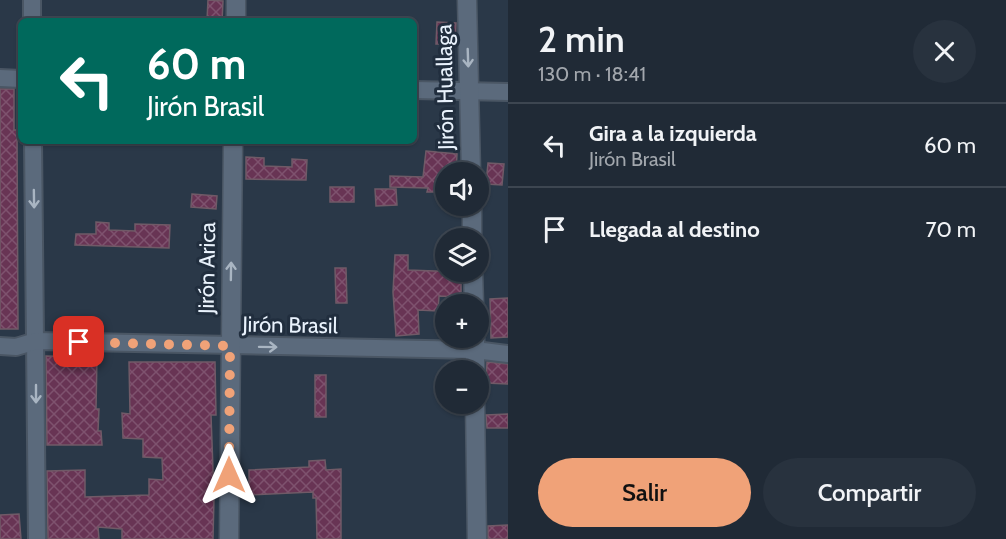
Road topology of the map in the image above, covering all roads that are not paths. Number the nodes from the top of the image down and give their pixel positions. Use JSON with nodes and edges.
{"nodes":[{"id":1,"x":32,"y":0,"type":"edge"},
{"id":2,"x":236,"y":0,"type":"edge"},
{"id":3,"x":467,"y":0,"type":"edge"},
{"id":4,"x":32,"y":18,"type":"edge"},
{"id":5,"x":236,"y":18,"type":"edge"},
{"id":6,"x":0,"y":78,"type":"edge"},
{"id":7,"x":18,"y":79,"type":"edge"},
{"id":8,"x":417,"y":90,"type":"edge"},
{"id":9,"x":469,"y":92,"type":"junction"},
{"id":10,"x":508,"y":92,"type":"edge"},
{"id":11,"x":33,"y":144,"type":"edge"},
{"id":12,"x":233,"y":144,"type":"edge"},
{"id":13,"x":471,"y":162,"type":"edge"},
{"id":14,"x":36,"y":338,"type":"junction"},
{"id":15,"x":0,"y":342,"type":"edge"},
{"id":16,"x":435,"y":344,"type":"edge"},
{"id":17,"x":489,"y":345,"type":"edge"},
{"id":18,"x":0,"y":346,"type":"edge"},
{"id":19,"x":230,"y":346,"type":"junction"},
{"id":20,"x":508,"y":346,"type":"edge"},
{"id":21,"x":488,"y":348,"type":"edge"},
{"id":22,"x":508,"y":354,"type":"edge"},
{"id":23,"x":476,"y":414,"type":"edge"},
{"id":24,"x":37,"y":539,"type":"edge"},
{"id":25,"x":229,"y":539,"type":"edge"},
{"id":26,"x":477,"y":539,"type":"edge"}],
"edges":[{"from":1,"to":4,"type":"street"},
{"from":2,"to":5,"type":"main road"},
{"from":3,"to":9,"type":"main road","name":"Jirón Huallaga","one_way":true},
{"from":6,"to":7,"type":"street"},
{"from":8,"to":9,"type":"street"},
{"from":9,"to":10,"type":"street"},
{"from":9,"to":13,"type":"main road","name":"Jirón Huallaga"},
{"from":11,"to":14,"type":"street","one_way":true},
{"from":19,"to":12,"type":"main road","name":"Jirón Arica","one_way":true},
{"from":14,"to":15,"type":"street"},
{"from":14,"to":18,"type":"street","name":"Jirón Brasil"},
{"from":14,"to":19,"type":"street","name":"Jirón Brasil"},
{"from":14,"to":24,"type":"street","one_way":true},
{"from":19,"to":16,"type":"street","name":"Jirón Brasil","one_way":true},
{"from":17,"to":20,"type":"street"},
{"from":19,"to":25,"type":"main road","name":"Jirón Arica"},
{"from":21,"to":22,"type":"street","name":"Jirón Brasil"},
{"from":23,"to":26,"type":"main road"}]}
